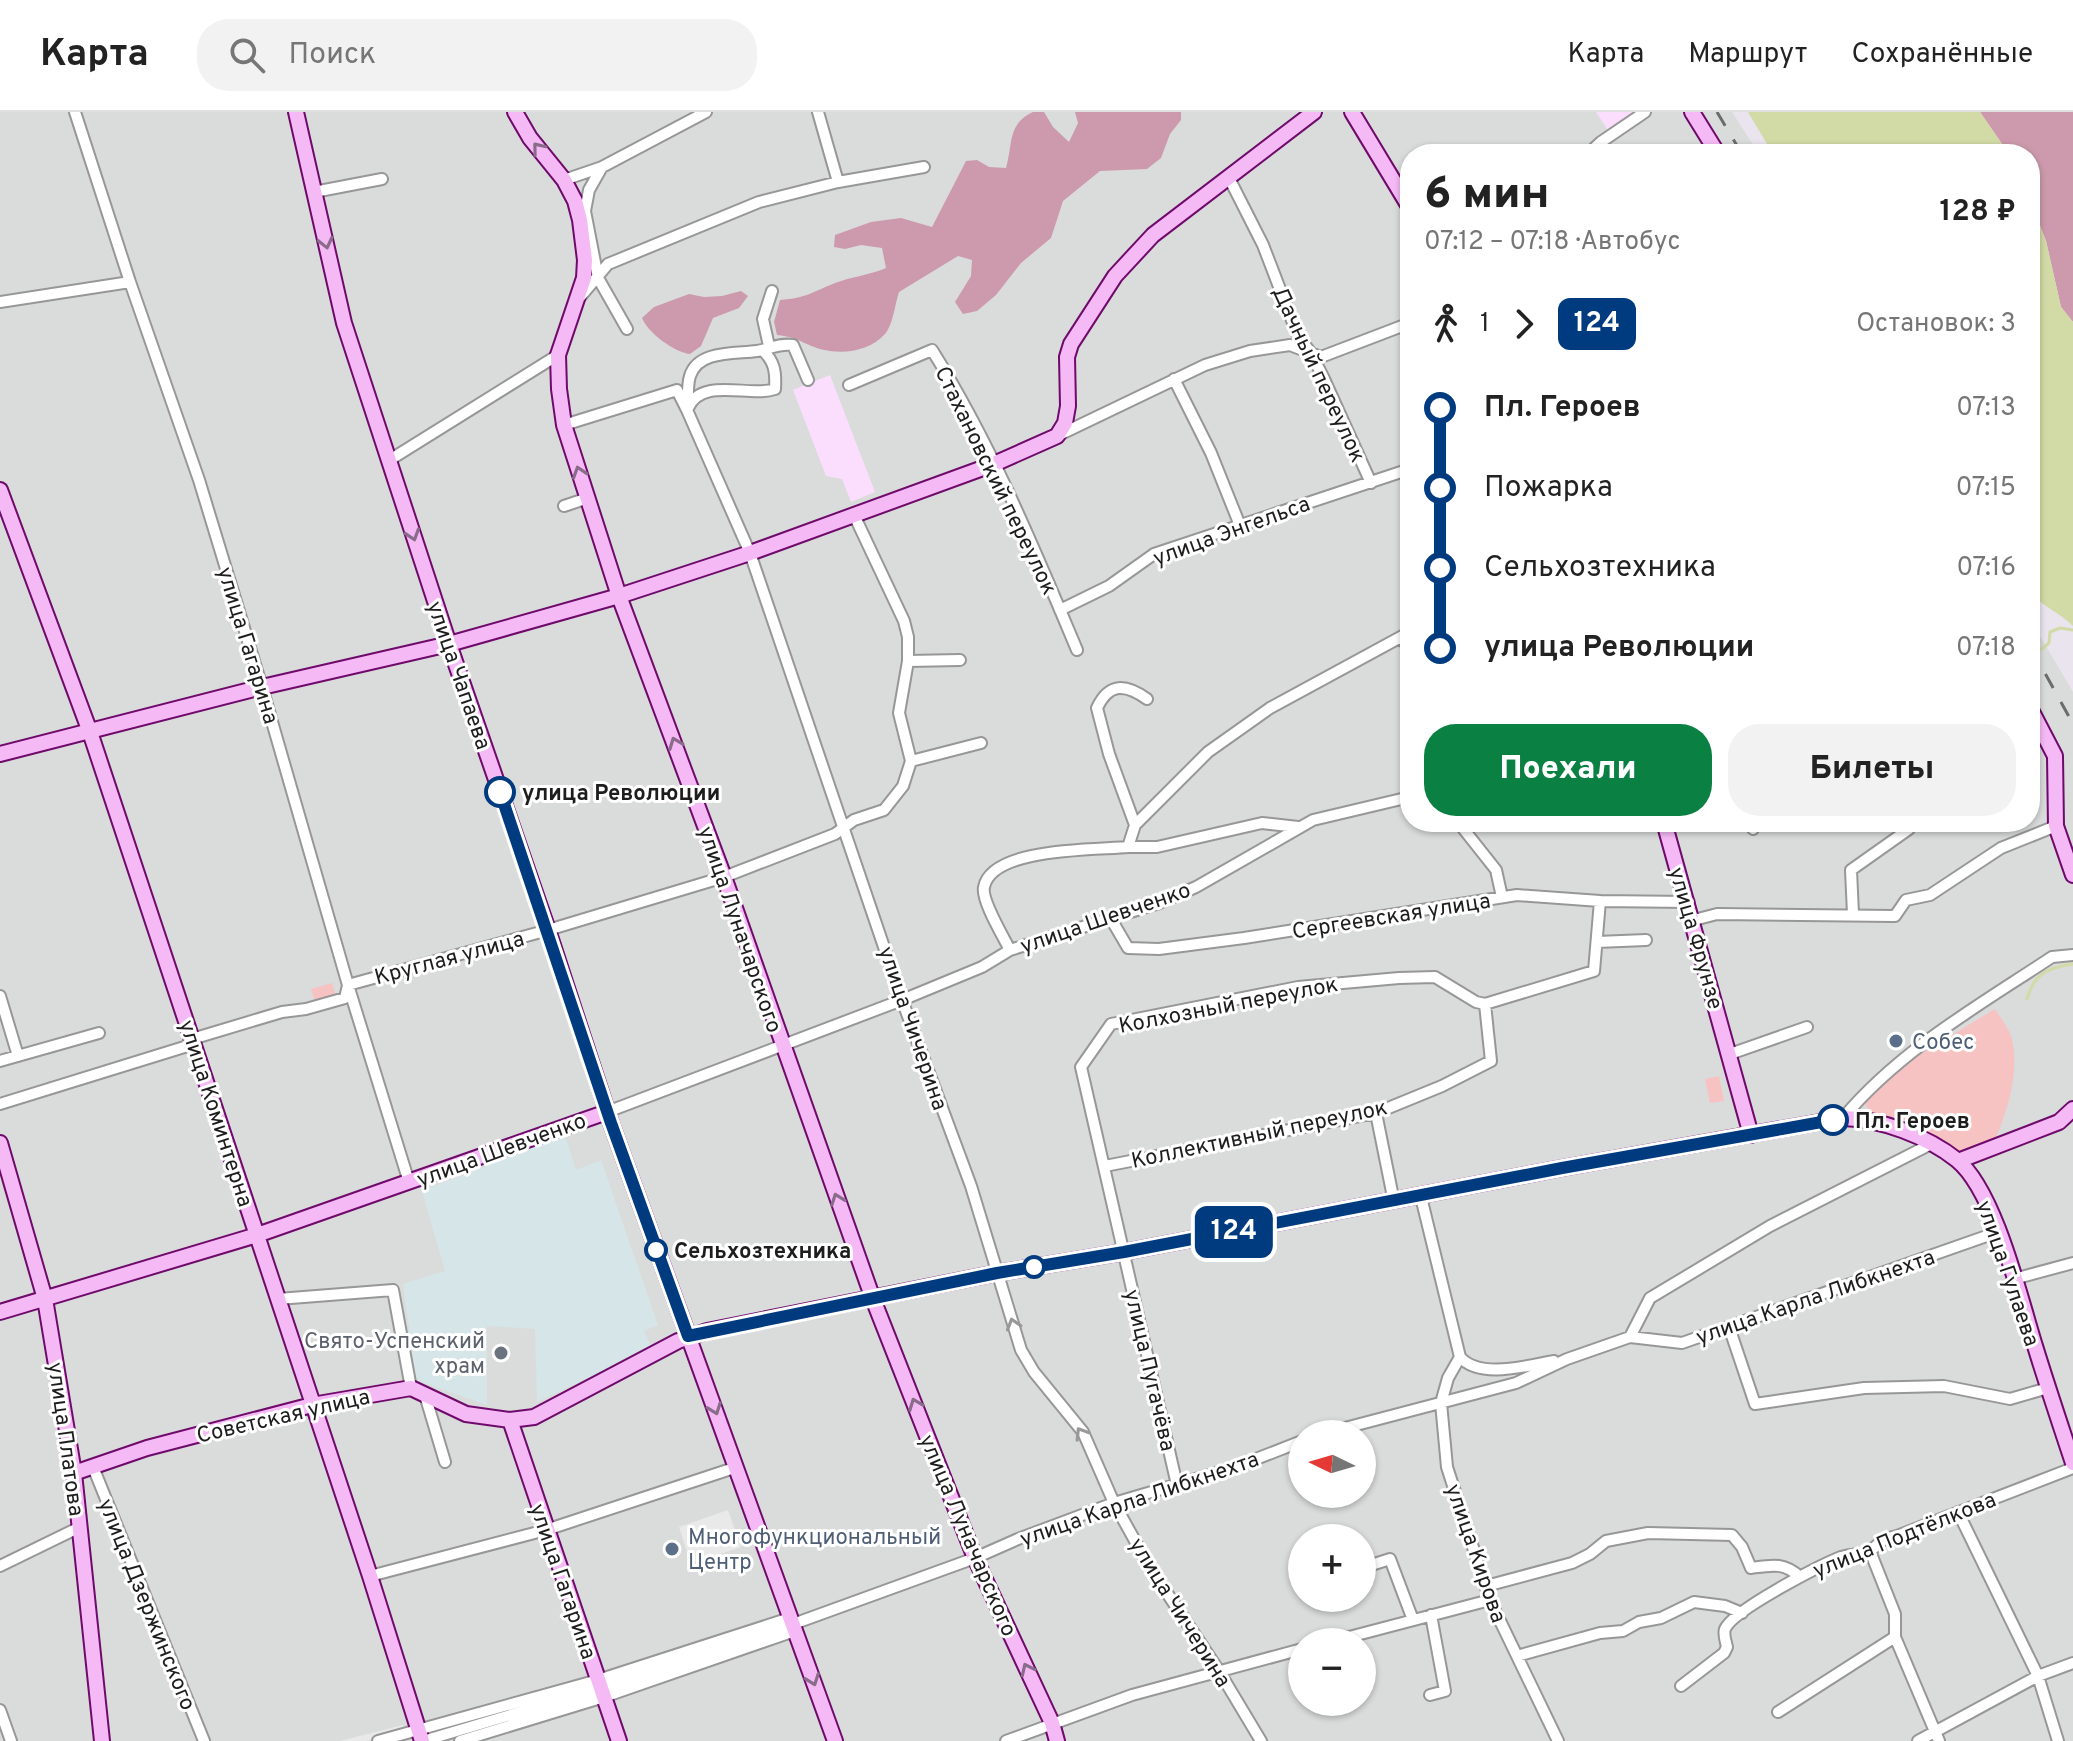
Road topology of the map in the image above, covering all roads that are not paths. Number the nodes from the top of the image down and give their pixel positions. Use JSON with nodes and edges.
{"nodes":[{"id":1,"x":75,"y":112,"type":"edge"},
{"id":2,"x":296,"y":112,"type":"edge"},
{"id":3,"x":515,"y":112,"type":"edge"},
{"id":4,"x":706,"y":112,"type":"edge"},
{"id":5,"x":818,"y":112,"type":"edge"},
{"id":6,"x":1314,"y":112,"type":"edge"},
{"id":7,"x":1645,"y":112,"type":"edge"},
{"id":8,"x":1692,"y":112,"type":"edge"},
{"id":9,"x":1355,"y":114,"type":"edge"},
{"id":10,"x":1599,"y":144,"type":"edge"},
{"id":11,"x":1712,"y":144,"type":"edge"},
{"id":12,"x":602,"y":167,"type":"junction"},
{"id":13,"x":924,"y":167,"type":"dead end"},
{"id":14,"x":1229,"y":178,"type":"junction"},
{"id":15,"x":382,"y":179,"type":"dead end"},
{"id":16,"x":564,"y":180,"type":"junction"},
{"id":17,"x":838,"y":182,"type":"junction"},
{"id":18,"x":1400,"y":191,"type":"edge"},
{"id":19,"x":314,"y":192,"type":"junction"},
{"id":20,"x":598,"y":278,"type":"junction"},
{"id":21,"x":130,"y":282,"type":"junction"},
{"id":22,"x":772,"y":291,"type":"dead end"},
{"id":23,"x":579,"y":299,"type":"junction"},
{"id":24,"x":0,"y":302,"type":"edge"},
{"id":25,"x":1400,"y":327,"type":"edge"},
{"id":26,"x":627,"y":329,"type":"dead end"},
{"id":27,"x":766,"y":348,"type":"junction"},
{"id":28,"x":1311,"y":353,"type":"junction"},
{"id":29,"x":558,"y":355,"type":"junction"},
{"id":30,"x":1174,"y":379,"type":"junction"},
{"id":31,"x":808,"y":380,"type":"dead end"},
{"id":32,"x":849,"y":385,"type":"dead end"},
{"id":33,"x":687,"y":410,"type":"junction"},
{"id":34,"x":564,"y":425,"type":"junction"},
{"id":35,"x":1057,"y":436,"type":"junction"},
{"id":36,"x":388,"y":461,"type":"junction"},
{"id":37,"x":994,"y":464,"type":"junction"},
{"id":38,"x":1400,"y":473,"type":"edge"},
{"id":39,"x":1371,"y":483,"type":"junction"},
{"id":40,"x":0,"y":490,"type":"edge"},
{"id":41,"x":588,"y":498,"type":"junction"},
{"id":42,"x":564,"y":506,"type":"dead end"},
{"id":43,"x":854,"y":515,"type":"junction"},
{"id":44,"x":1239,"y":523,"type":"junction"},
{"id":45,"x":750,"y":553,"type":"junction"},
{"id":46,"x":619,"y":596,"type":"junction"},
{"id":47,"x":1060,"y":610,"type":"junction"},
{"id":48,"x":1400,"y":637,"type":"edge"},
{"id":49,"x":449,"y":644,"type":"junction"},
{"id":50,"x":1077,"y":650,"type":"dead end"},
{"id":51,"x":960,"y":660,"type":"dead end"},
{"id":52,"x":908,"y":661,"type":"junction"},
{"id":53,"x":262,"y":687,"type":"junction"},
{"id":54,"x":1147,"y":699,"type":"dead end"},
{"id":55,"x":2040,"y":727,"type":"edge"},
{"id":56,"x":90,"y":732,"type":"junction"},
{"id":57,"x":981,"y":743,"type":"dead end"},
{"id":58,"x":0,"y":754,"type":"edge"},
{"id":59,"x":911,"y":761,"type":"junction"},
{"id":60,"x":1400,"y":799,"type":"edge"},
{"id":61,"x":1135,"y":825,"type":"junction"},
{"id":62,"x":2056,"y":826,"type":"junction"},
{"id":63,"x":1298,"y":827,"type":"junction"},
{"id":64,"x":845,"y":828,"type":"junction"},
{"id":65,"x":1466,"y":832,"type":"edge"},
{"id":66,"x":1667,"y":832,"type":"edge"},
{"id":67,"x":1905,"y":832,"type":"edge"},
{"id":68,"x":1128,"y":847,"type":"junction"},
{"id":69,"x":2073,"y":875,"type":"edge"},
{"id":70,"x":724,"y":877,"type":"junction"},
{"id":71,"x":1502,"y":897,"type":"junction"},
{"id":72,"x":1600,"y":901,"type":"junction"},
{"id":73,"x":1689,"y":902,"type":"junction"},
{"id":74,"x":1853,"y":914,"type":"junction"},
{"id":75,"x":1111,"y":919,"type":"junction"},
{"id":76,"x":1694,"y":920,"type":"junction"},
{"id":77,"x":548,"y":930,"type":"junction"},
{"id":78,"x":1646,"y":940,"type":"dead end"},
{"id":79,"x":1597,"y":942,"type":"junction"},
{"id":80,"x":1010,"y":950,"type":"junction"},
{"id":81,"x":2073,"y":955,"type":"edge"},
{"id":82,"x":348,"y":985,"type":"junction"},
{"id":83,"x":0,"y":996,"type":"edge"},
{"id":84,"x":902,"y":1000,"type":"junction"},
{"id":85,"x":1485,"y":1004,"type":"junction"},
{"id":86,"x":1807,"y":1027,"type":"dead end"},
{"id":87,"x":99,"y":1033,"type":"dead end"},
{"id":88,"x":193,"y":1042,"type":"junction"},
{"id":89,"x":782,"y":1046,"type":"junction"},
{"id":90,"x":1730,"y":1054,"type":"junction"},
{"id":91,"x":18,"y":1056,"type":"junction"},
{"id":92,"x":0,"y":1061,"type":"edge"},
{"id":93,"x":1081,"y":1067,"type":"joint"},
{"id":94,"x":0,"y":1104,"type":"edge"},
{"id":95,"x":2073,"y":1109,"type":"edge"},
{"id":96,"x":607,"y":1112,"type":"junction"},
{"id":97,"x":1376,"y":1113,"type":"junction"},
{"id":98,"x":1843,"y":1118,"type":"junction"},
{"id":99,"x":2066,"y":1122,"type":"edge"},
{"id":100,"x":1751,"y":1135,"type":"junction"},
{"id":101,"x":0,"y":1143,"type":"edge"},
{"id":102,"x":1931,"y":1144,"type":"junction"},
{"id":103,"x":1958,"y":1161,"type":"junction"},
{"id":104,"x":1105,"y":1166,"type":"junction"},
{"id":105,"x":409,"y":1182,"type":"junction"},
{"id":106,"x":1421,"y":1197,"type":"junction"},
{"id":107,"x":1394,"y":1202,"type":"junction"},
{"id":108,"x":1998,"y":1232,"type":"junction"},
{"id":109,"x":257,"y":1235,"type":"junction"},
{"id":110,"x":1124,"y":1252,"type":"junction"},
{"id":111,"x":2073,"y":1263,"type":"edge"},
{"id":112,"x":997,"y":1273,"type":"junction"},
{"id":113,"x":2014,"y":1279,"type":"junction"},
{"id":114,"x":45,"y":1299,"type":"junction"},
{"id":115,"x":278,"y":1299,"type":"junction"},
{"id":116,"x":873,"y":1299,"type":"junction"},
{"id":117,"x":0,"y":1312,"type":"edge"},
{"id":118,"x":1729,"y":1327,"type":"junction"},
{"id":119,"x":688,"y":1336,"type":"junction"},
{"id":120,"x":1630,"y":1337,"type":"junction"},
{"id":121,"x":1460,"y":1357,"type":"junction"},
{"id":122,"x":1567,"y":1359,"type":"junction"},
{"id":123,"x":2048,"y":1388,"type":"junction"},
{"id":124,"x":418,"y":1392,"type":"junction"},
{"id":125,"x":1441,"y":1403,"type":"junction"},
{"id":126,"x":312,"y":1405,"type":"junction"},
{"id":127,"x":510,"y":1420,"type":"junction"},
{"id":128,"x":1376,"y":1420,"type":"edge"},
{"id":129,"x":1288,"y":1446,"type":"edge"},
{"id":130,"x":2073,"y":1461,"type":"edge"},
{"id":131,"x":445,"y":1462,"type":"dead end"},
{"id":132,"x":93,"y":1467,"type":"junction"},
{"id":133,"x":737,"y":1467,"type":"junction"},
{"id":134,"x":74,"y":1473,"type":"junction"},
{"id":135,"x":1177,"y":1485,"type":"junction"},
{"id":136,"x":1114,"y":1503,"type":"junction"},
{"id":137,"x":1958,"y":1512,"type":"junction"},
{"id":138,"x":80,"y":1527,"type":"junction"},
{"id":139,"x":546,"y":1530,"type":"junction"},
{"id":140,"x":1870,"y":1551,"type":"junction"},
{"id":141,"x":975,"y":1558,"type":"junction"},
{"id":142,"x":1376,"y":1564,"type":"edge"},
{"id":143,"x":0,"y":1566,"type":"edge"},
{"id":144,"x":370,"y":1576,"type":"junction"},
{"id":145,"x":1800,"y":1577,"type":"junction"},
{"id":146,"x":1486,"y":1586,"type":"junction"},
{"id":147,"x":1490,"y":1600,"type":"junction"},
{"id":148,"x":1742,"y":1613,"type":"junction"},
{"id":149,"x":1431,"y":1615,"type":"junction"},
{"id":150,"x":1413,"y":1620,"type":"junction"},
{"id":151,"x":793,"y":1624,"type":"junction"},
{"id":152,"x":1376,"y":1630,"type":"edge"},
{"id":153,"x":1895,"y":1637,"type":"junction"},
{"id":154,"x":1288,"y":1653,"type":"edge"},
{"id":155,"x":1517,"y":1656,"type":"junction"},
{"id":156,"x":2073,"y":1663,"type":"edge"},
{"id":157,"x":1219,"y":1671,"type":"junction"},
{"id":158,"x":2038,"y":1676,"type":"junction"},
{"id":159,"x":1681,"y":1686,"type":"dead end"},
{"id":160,"x":601,"y":1688,"type":"junction"},
{"id":161,"x":1430,"y":1695,"type":"dead end"},
{"id":162,"x":0,"y":1710,"type":"edge"},
{"id":163,"x":1778,"y":1712,"type":"dead end"},
{"id":164,"x":1052,"y":1723,"type":"junction"},
{"id":165,"x":1937,"y":1736,"type":"edge"},
{"id":166,"x":421,"y":1738,"type":"edge"},
{"id":167,"x":11,"y":1741,"type":"edge"},
{"id":168,"x":102,"y":1741,"type":"edge"},
{"id":169,"x":204,"y":1741,"type":"edge"},
{"id":170,"x":378,"y":1741,"type":"edge"},
{"id":171,"x":460,"y":1741,"type":"edge"},
{"id":172,"x":619,"y":1741,"type":"edge"},
{"id":173,"x":835,"y":1741,"type":"edge"},
{"id":174,"x":1006,"y":1741,"type":"edge"},
{"id":175,"x":1057,"y":1741,"type":"edge"},
{"id":176,"x":1261,"y":1741,"type":"edge"},
{"id":177,"x":1558,"y":1741,"type":"edge"},
{"id":178,"x":1918,"y":1741,"type":"edge"},
{"id":179,"x":2058,"y":1741,"type":"edge"}],
"edges":[{"from":1,"to":21,"type":"street","name":"улица Гагарина"},
{"from":2,"to":19,"type":"street","name":"улица Чапаева"},
{"from":16,"to":3,"type":"street","name":"улица Луначарского","one_way":true},
{"from":4,"to":12,"type":"street"},
{"from":5,"to":17,"type":"street"},
{"from":6,"to":14,"type":"street"},
{"from":7,"to":10,"type":"street"},
{"from":8,"to":11,"type":"street"},
{"from":9,"to":18,"type":"street"},
{"from":12,"to":16,"type":"street"},
{"from":12,"to":20,"type":"street"},
{"from":13,"to":17,"type":"street"},
{"from":14,"to":28,"type":"street","name":"Дачный переулок"},
{"from":14,"to":35,"type":"street"},
{"from":15,"to":19,"type":"street"},
{"from":16,"to":23,"type":"street","name":"улица Луначарского"},
{"from":17,"to":20,"type":"street"},
{"from":19,"to":36,"type":"street","name":"улица Чапаева","one_way":true},
{"from":20,"to":23,"type":"street"},
{"from":20,"to":26,"type":"street"},
{"from":21,"to":24,"type":"street"},
{"from":21,"to":53,"type":"street","name":"улица Гагарина"},
{"from":22,"to":27,"type":"street"},
{"from":23,"to":29,"type":"street","name":"улица Луначарского"},
{"from":25,"to":28,"type":"street"},
{"from":27,"to":31,"type":"street"},
{"from":27,"to":33,"type":"street"},
{"from":27,"to":33,"type":"street"},
{"from":28,"to":30,"type":"street"},
{"from":28,"to":39,"type":"street","name":"Дачный переулок"},
{"from":29,"to":34,"type":"street","name":"улица Луначарского"},
{"from":29,"to":36,"type":"street"},
{"from":30,"to":35,"type":"street"},
{"from":30,"to":44,"type":"street"},
{"from":32,"to":37,"type":"street","name":"Стахановский переулок"},
{"from":33,"to":34,"type":"street"},
{"from":33,"to":45,"type":"street","name":"улица Чичерина"},
{"from":41,"to":34,"type":"street","name":"улица Луначарского","one_way":true},
{"from":35,"to":37,"type":"street"},
{"from":36,"to":49,"type":"street","name":"улица Чапаева","one_way":true},
{"from":37,"to":43,"type":"street"},
{"from":37,"to":47,"type":"street","name":"Стахановский переулок"},
{"from":38,"to":39,"type":"street","name":"улица Энгельса"},
{"from":39,"to":44,"type":"street","name":"улица Энгельса"},
{"from":40,"to":56,"type":"street","name":"улица Коминтерна"},
{"from":41,"to":42,"type":"street"},
{"from":41,"to":46,"type":"street","name":"улица Луначарского"},
{"from":43,"to":45,"type":"street"},
{"from":43,"to":52,"type":"street"},
{"from":44,"to":47,"type":"street","name":"улица Энгельса"},
{"from":45,"to":46,"type":"street"},
{"from":45,"to":64,"type":"street","name":"улица Чичерина"},
{"from":46,"to":49,"type":"street"},
{"from":70,"to":46,"type":"street","name":"улица Луначарского","one_way":true},
{"from":47,"to":50,"type":"street","name":"Стахановский переулок"},
{"from":48,"to":61,"type":"street"},
{"from":49,"to":53,"type":"street"},
{"from":49,"to":77,"type":"street","name":"улица Чапаева"},
{"from":51,"to":52,"type":"street"},
{"from":52,"to":59,"type":"street"},
{"from":53,"to":56,"type":"street"},
{"from":53,"to":82,"type":"street","name":"улица Гагарина"},
{"from":54,"to":61,"type":"street"},
{"from":55,"to":62,"type":"street"},
{"from":56,"to":58,"type":"street"},
{"from":56,"to":88,"type":"street","name":"улица Коминтерна"},
{"from":57,"to":59,"type":"street"},
{"from":59,"to":64,"type":"street","name":"Круглая улица"},
{"from":60,"to":63,"type":"street","name":"улица Шевченко"},
{"from":61,"to":68,"type":"street"},
{"from":62,"to":69,"type":"street"},
{"from":62,"to":74,"type":"street"},
{"from":63,"to":68,"type":"street","name":"улица Шевченко"},
{"from":63,"to":75,"type":"street","name":"улица Шевченко"},
{"from":64,"to":70,"type":"street","name":"Круглая улица"},
{"from":64,"to":84,"type":"street","name":"улица Чичерина"},
{"from":65,"to":71,"type":"street"},
{"from":66,"to":73,"type":"street","name":"улица Фрунзе"},
{"from":67,"to":74,"type":"street"},
{"from":68,"to":80,"type":"street","name":"улица Шевченко"},
{"from":70,"to":77,"type":"street","name":"Круглая улица"},
{"from":70,"to":89,"type":"street","name":"улица Луначарского"},
{"from":71,"to":72,"type":"street","name":"Сергеевская улица"},
{"from":71,"to":75,"type":"street","name":"Сергеевская улица"},
{"from":72,"to":73,"type":"street","name":"Сергеевская улица"},
{"from":72,"to":79,"type":"street"},
{"from":73,"to":76,"type":"street","name":"улица Фрунзе"},
{"from":74,"to":76,"type":"street"},
{"from":75,"to":80,"type":"street","name":"улица Шевченко"},
{"from":76,"to":90,"type":"street","name":"улица Фрунзе"},
{"from":77,"to":82,"type":"street","name":"Круглая улица"},
{"from":77,"to":96,"type":"street","name":"улица Чапаева"},
{"from":78,"to":79,"type":"street"},
{"from":79,"to":85,"type":"street"},
{"from":80,"to":84,"type":"street","name":"улица Шевченко"},
{"from":81,"to":98,"type":"street"},
{"from":82,"to":88,"type":"street","name":"Круглая улица"},
{"from":82,"to":105,"type":"street","name":"улица Гагарина"},
{"from":83,"to":91,"type":"street"},
{"from":84,"to":89,"type":"street","name":"улица Шевченко"},
{"from":84,"to":112,"type":"street","name":"улица Чичерина"},
{"from":85,"to":93,"type":"street","name":"Колхозный переулок"},
{"from":85,"to":97,"type":"street","name":"Коллективный переулок"},
{"from":86,"to":90,"type":"street"},
{"from":87,"to":91,"type":"street"},
{"from":88,"to":94,"type":"street","name":"Круглая улица"},
{"from":88,"to":109,"type":"street","name":"улица Коминтерна"},
{"from":89,"to":96,"type":"street","name":"улица Шевченко"},
{"from":116,"to":89,"type":"street","name":"улица Луначарского","one_way":true},
{"from":90,"to":100,"type":"street","name":"улица Фрунзе"},
{"from":91,"to":92,"type":"street"},
{"from":93,"to":104,"type":"street","name":"улица Пугачёва"},
{"from":95,"to":99,"type":"street"},
{"from":96,"to":105,"type":"street","name":"улица Шевченко"},
{"from":96,"to":119,"type":"street","name":"улица Чапаева"},
{"from":97,"to":104,"type":"street","name":"Коллективный переулок"},
{"from":97,"to":107,"type":"street"},
{"from":98,"to":100,"type":"street"},
{"from":98,"to":102,"type":"street","name":"улица Гулаева"},
{"from":99,"to":103,"type":"street"},
{"from":100,"to":106,"type":"street"},
{"from":101,"to":114,"type":"street","name":"улица Платова"},
{"from":102,"to":103,"type":"street","name":"улица Гулаева"},
{"from":102,"to":120,"type":"street"},
{"from":103,"to":108,"type":"street","name":"улица Гулаева"},
{"from":104,"to":110,"type":"street","name":"улица Пугачёва"},
{"from":105,"to":109,"type":"street","name":"улица Шевченко"},
{"from":106,"to":107,"type":"street"},
{"from":106,"to":121,"type":"street"},
{"from":107,"to":110,"type":"street"},
{"from":108,"to":113,"type":"street","name":"улица Гулаева"},
{"from":108,"to":118,"type":"street","name":"улица Карла Либкнехта"},
{"from":109,"to":114,"type":"street","name":"улица Шевченко"},
{"from":109,"to":115,"type":"street","name":"улица Коминтерна"},
{"from":110,"to":112,"type":"street"},
{"from":110,"to":135,"type":"street","name":"улица Пугачёва"},
{"from":111,"to":113,"type":"street"},
{"from":112,"to":116,"type":"street"},
{"from":136,"to":112,"type":"street","name":"улица Чичерина","one_way":true},
{"from":113,"to":123,"type":"street","name":"улица Гулаева"},
{"from":114,"to":117,"type":"street","name":"улица Шевченко"},
{"from":114,"to":134,"type":"street","name":"улица Платова"},
{"from":115,"to":124,"type":"street"},
{"from":115,"to":126,"type":"street","name":"улица Коминтерна"},
{"from":116,"to":119,"type":"street"},
{"from":141,"to":116,"type":"street","name":"улица Луначарского","one_way":true},
{"from":118,"to":120,"type":"street","name":"улица Карла Либкнехта"},
{"from":118,"to":123,"type":"street"},
{"from":119,"to":127,"type":"street"},
{"from":119,"to":133,"type":"street","name":"улица Чапаева","one_way":true},
{"from":120,"to":122,"type":"street","name":"улица Карла Либкнехта"},
{"from":121,"to":122,"type":"street"},
{"from":121,"to":125,"type":"street","name":"улица Кирова"},
{"from":122,"to":125,"type":"street","name":"улица Карла Либкнехта"},
{"from":123,"to":130,"type":"street","name":"улица Гулаева"},
{"from":124,"to":126,"type":"street","name":"Советская улица"},
{"from":124,"to":127,"type":"street"},
{"from":124,"to":131,"type":"street"},
{"from":125,"to":128,"type":"street","name":"улица Карла Либкнехта"},
{"from":125,"to":146,"type":"street","name":"улица Кирова"},
{"from":126,"to":132,"type":"street","name":"Советская улица"},
{"from":126,"to":144,"type":"street","name":"улица Коминтерна"},
{"from":127,"to":139,"type":"street","name":"улица Гагарина"},
{"from":129,"to":135,"type":"street","name":"улица Карла Либкнехта"},
{"from":130,"to":137,"type":"street","name":"улица Подтёлкова"},
{"from":132,"to":134,"type":"street","name":"Советская улица"},
{"from":132,"to":169,"type":"street","name":"улица Дзержинского"},
{"from":133,"to":139,"type":"street"},
{"from":133,"to":151,"type":"street","name":"улица Чапаева"},
{"from":134,"to":138,"type":"street","name":"улица Платова"},
{"from":135,"to":136,"type":"street","name":"улица Карла Либкнехта"},
{"from":136,"to":141,"type":"street","name":"улица Карла Либкнехта"},
{"from":136,"to":157,"type":"street","name":"улица Чичерина"},
{"from":137,"to":140,"type":"street","name":"улица Подтёлкова"},
{"from":137,"to":158,"type":"street"},
{"from":138,"to":143,"type":"street"},
{"from":138,"to":168,"type":"street","name":"улица Платова"},
{"from":139,"to":144,"type":"street"},
{"from":139,"to":160,"type":"street","name":"улица Гагарина"},
{"from":140,"to":145,"type":"street","name":"улица Подтёлкова"},
{"from":140,"to":153,"type":"street"},
{"from":141,"to":151,"type":"street","name":"улица Карла Либкнехта"},
{"from":164,"to":141,"type":"street","name":"улица Луначарского","one_way":true},
{"from":142,"to":150,"type":"street"},
{"from":144,"to":166,"type":"street","name":"улица Коминтерна"},
{"from":145,"to":146,"type":"street"},
{"from":145,"to":148,"type":"street","name":"улица Подтёлкова"},
{"from":146,"to":147,"type":"street","name":"улица Кирова"},
{"from":147,"to":149,"type":"street"},
{"from":147,"to":155,"type":"street","name":"улица Кирова"},
{"from":148,"to":155,"type":"street"},
{"from":148,"to":159,"type":"street"},
{"from":149,"to":150,"type":"street"},
{"from":149,"to":161,"type":"street"},
{"from":150,"to":152,"type":"street"},
{"from":151,"to":160,"type":"street","name":"улица Карла Либкнехта"},
{"from":151,"to":160,"type":"street","name":"улица Карла Либкнехта"},
{"from":151,"to":173,"type":"street","name":"улица Чапаева","one_way":true},
{"from":153,"to":163,"type":"street"},
{"from":153,"to":165,"type":"street"},
{"from":154,"to":157,"type":"street"},
{"from":155,"to":177,"type":"street","name":"улица Кирова"},
{"from":156,"to":158,"type":"street"},
{"from":157,"to":164,"type":"street"},
{"from":157,"to":176,"type":"street","name":"улица Чичерина"},
{"from":158,"to":165,"type":"street"},
{"from":158,"to":179,"type":"street"},
{"from":160,"to":166,"type":"street","name":"улица Карла Либкнехта"},
{"from":160,"to":171,"type":"street","name":"улица Карла Либкнехта"},
{"from":160,"to":172,"type":"street","name":"улица Гагарина"},
{"from":162,"to":167,"type":"street"},
{"from":164,"to":174,"type":"street"},
{"from":164,"to":175,"type":"street","name":"улица Луначарского"},
{"from":165,"to":178,"type":"street"},
{"from":166,"to":170,"type":"street","name":"улица Карла Либкнехта"}]}
